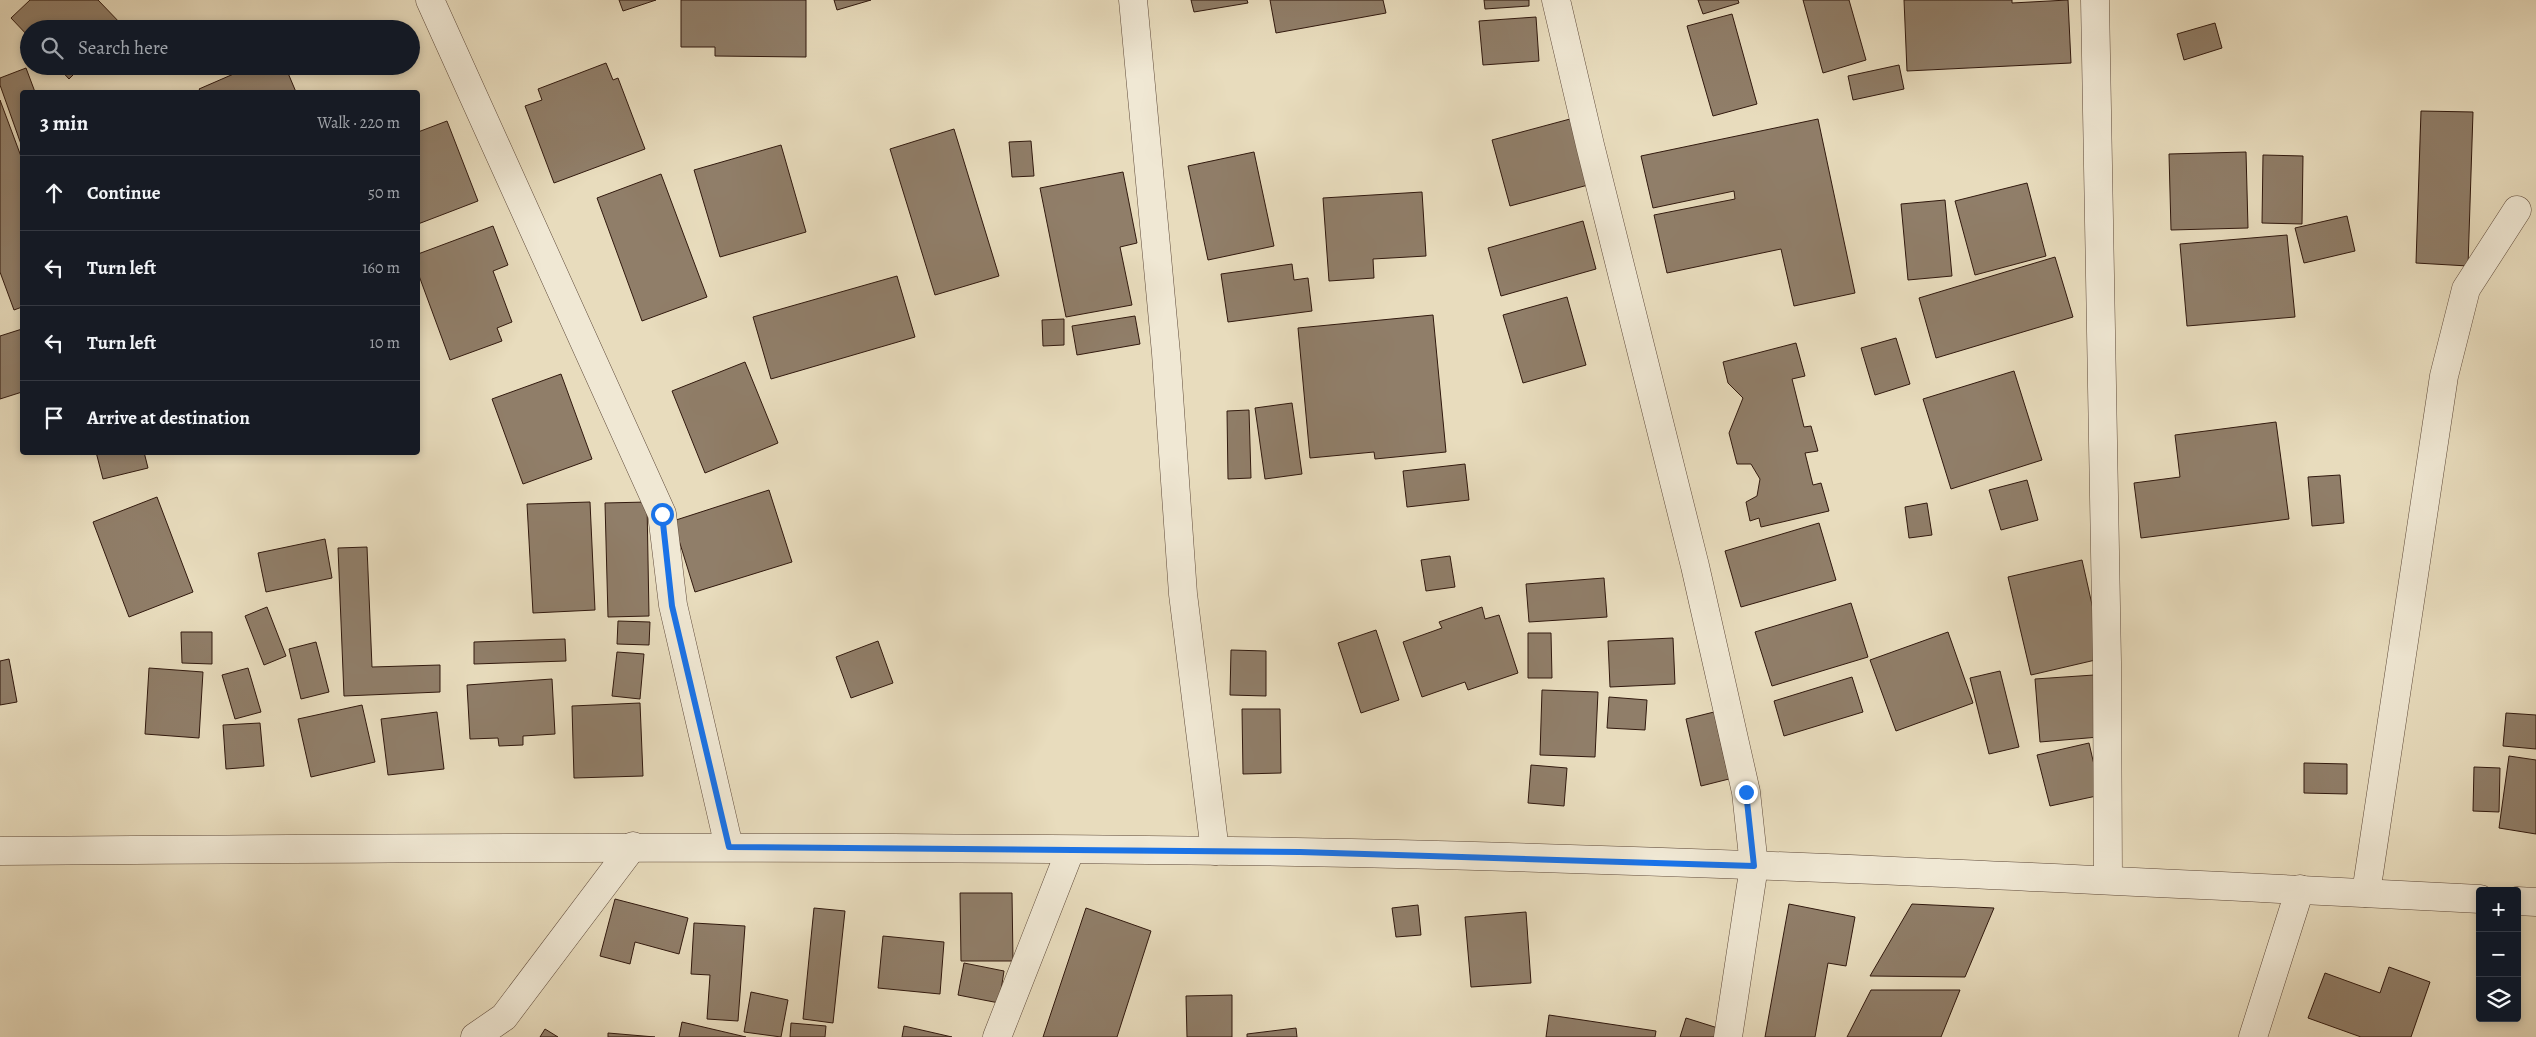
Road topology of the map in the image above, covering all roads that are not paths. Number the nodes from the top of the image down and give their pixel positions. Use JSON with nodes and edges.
{"nodes":[{"id":1,"x":430,"y":0,"type":"edge"},
{"id":2,"x":1133,"y":0,"type":"edge"},
{"id":3,"x":1556,"y":0,"type":"edge"},
{"id":4,"x":2094,"y":0,"type":"edge"},
{"id":5,"x":2517,"y":210,"type":"dead end"},
{"id":6,"x":633,"y":846,"type":"junction"},
{"id":7,"x":729,"y":847,"type":"junction"},
{"id":8,"x":1070,"y":850,"type":"junction"},
{"id":9,"x":1215,"y":851,"type":"junction"},
{"id":10,"x":0,"y":852,"type":"edge"},
{"id":11,"x":1754,"y":866,"type":"junction"},
{"id":12,"x":2108,"y":879,"type":"junction"},
{"id":13,"x":2300,"y":889,"type":"junction"},
{"id":14,"x":2366,"y":893,"type":"junction"},
{"id":15,"x":2476,"y":899,"type":"edge"},
{"id":16,"x":2521,"y":901,"type":"edge"},
{"id":17,"x":2536,"y":902,"type":"edge"},
{"id":18,"x":475,"y":1037,"type":"edge"},
{"id":19,"x":997,"y":1037,"type":"edge"},
{"id":20,"x":1728,"y":1037,"type":"edge"},
{"id":21,"x":2252,"y":1037,"type":"edge"}],
"edges":[{"from":1,"to":7,"type":"street"},
{"from":2,"to":9,"type":"street"},
{"from":3,"to":11,"type":"street"},
{"from":4,"to":12,"type":"street"},
{"from":5,"to":14,"type":"street"},
{"from":6,"to":7,"type":"street"},
{"from":6,"to":10,"type":"street"},
{"from":6,"to":18,"type":"street"},
{"from":7,"to":8,"type":"street"},
{"from":8,"to":9,"type":"street"},
{"from":8,"to":19,"type":"street"},
{"from":9,"to":11,"type":"street"},
{"from":11,"to":12,"type":"street"},
{"from":11,"to":20,"type":"street"},
{"from":12,"to":13,"type":"street"},
{"from":13,"to":14,"type":"street"},
{"from":13,"to":21,"type":"street"},
{"from":14,"to":15,"type":"street"},
{"from":16,"to":17,"type":"street"}]}
